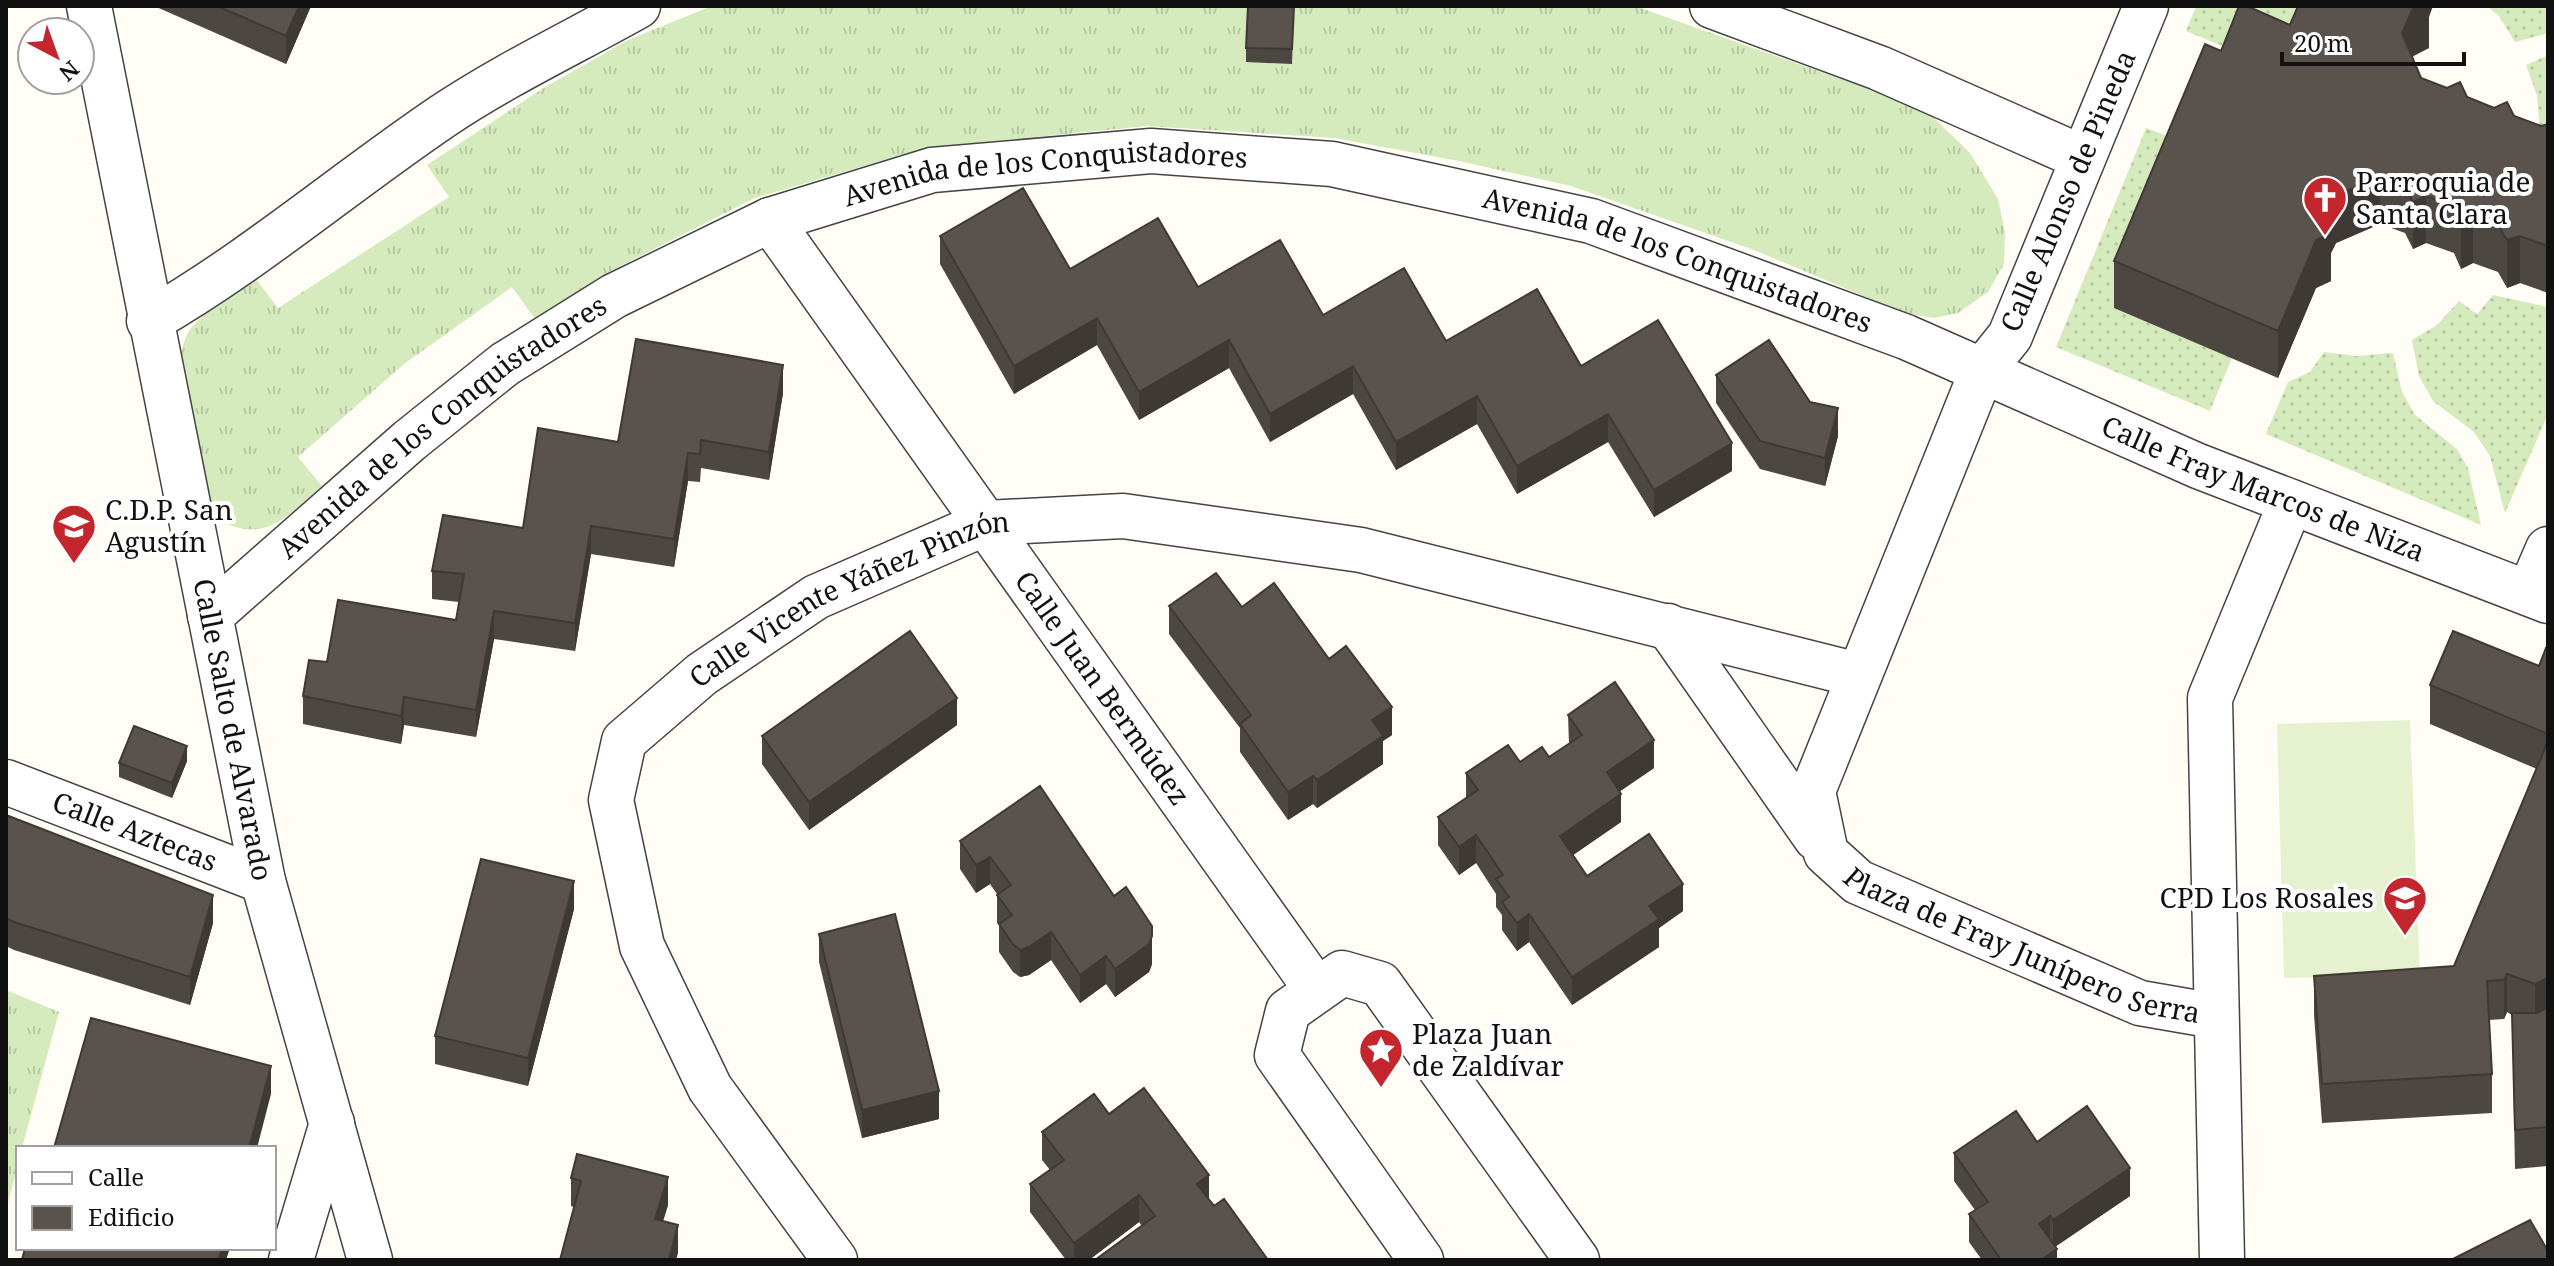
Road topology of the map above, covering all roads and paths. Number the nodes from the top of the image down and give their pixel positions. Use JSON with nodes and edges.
{"nodes":[{"id":1,"x":89,"y":6,"type":"edge"},
{"id":2,"x":638,"y":6,"type":"edge"},
{"id":3,"x":1712,"y":6,"type":"edge"},
{"id":4,"x":2146,"y":6,"type":"edge"},
{"id":5,"x":2083,"y":158,"type":"junction"},
{"id":6,"x":770,"y":220,"type":"junction"},
{"id":7,"x":149,"y":321,"type":"junction"},
{"id":8,"x":1982,"y":371,"type":"junction"},
{"id":9,"x":2291,"y":502,"type":"junction"},
{"id":10,"x":986,"y":523,"type":"junction"},
{"id":11,"x":2548,"y":549,"type":"edge"},
{"id":12,"x":2538,"y":597,"type":"edge"},
{"id":13,"x":210,"y":616,"type":"junction"},
{"id":14,"x":1668,"y":626,"type":"junction"},
{"id":15,"x":1858,"y":675,"type":"junction"},
{"id":16,"x":6,"y":782,"type":"edge"},
{"id":17,"x":1826,"y":853,"type":"junction"},
{"id":18,"x":263,"y":881,"type":"junction"},
{"id":19,"x":1306,"y":976,"type":"junction"},
{"id":20,"x":2215,"y":1016,"type":"junction"},
{"id":21,"x":332,"y":1123,"type":"junction"},
{"id":22,"x":291,"y":1260,"type":"edge"},
{"id":23,"x":370,"y":1260,"type":"edge"},
{"id":24,"x":835,"y":1260,"type":"edge"},
{"id":25,"x":1421,"y":1260,"type":"edge"},
{"id":26,"x":1577,"y":1260,"type":"edge"},
{"id":27,"x":2222,"y":1260,"type":"edge"}],
"edges":[{"from":1,"to":7,"type":"street","name":"Calle Salto de Alvarado"},
{"from":2,"to":7,"type":"street"},
{"from":3,"to":5,"type":"street"},
{"from":4,"to":5,"type":"street","name":"Calle Alonso de Pineda"},
{"from":5,"to":8,"type":"street","name":"Calle Alonso de Pineda"},
{"from":6,"to":8,"type":"street","name":"Avenida de los Conquistadores"},
{"from":6,"to":10,"type":"street","name":"Calle Juan Bermúdez"},
{"from":6,"to":13,"type":"street","name":"Avenida de los Conquistadores"},
{"from":7,"to":13,"type":"street","name":"Calle Salto de Alvarado"},
{"from":8,"to":9,"type":"street","name":"Calle Fray Marcos de Niza"},
{"from":8,"to":15,"type":"street","name":"Plaza de Fray Junípero Serra"},
{"from":9,"to":12,"type":"street","name":"Calle Fray Marcos de Niza"},
{"from":9,"to":20,"type":"street","name":"Plaza de Fray Junípero Serra"},
{"from":10,"to":14,"type":"street","name":"Calle Vicente Yáñez Pinzón"},
{"from":10,"to":19,"type":"street","name":"Calle Juan Bermúdez"},
{"from":10,"to":24,"type":"street","name":"Calle Vicente Yáñez Pinzón"},
{"from":11,"to":12,"type":"street"},
{"from":13,"to":18,"type":"street","name":"Calle Salto de Alvarado"},
{"from":14,"to":15,"type":"street","name":"Calle Vicente Yáñez Pinzón"},
{"from":14,"to":17,"type":"street"},
{"from":15,"to":17,"type":"street","name":"Plaza de Fray Junípero Serra"},
{"from":16,"to":18,"type":"street","name":"Calle Aztecas"},
{"from":17,"to":20,"type":"street","name":"Plaza de Fray Junípero Serra"},
{"from":18,"to":21,"type":"street","name":"Calle Salto de Alvarado"},
{"from":19,"to":25,"type":"street"},
{"from":19,"to":26,"type":"street"},
{"from":20,"to":27,"type":"street"},
{"from":21,"to":22,"type":"street"},
{"from":21,"to":23,"type":"street","name":"Calle Salto de Alvarado"}]}
